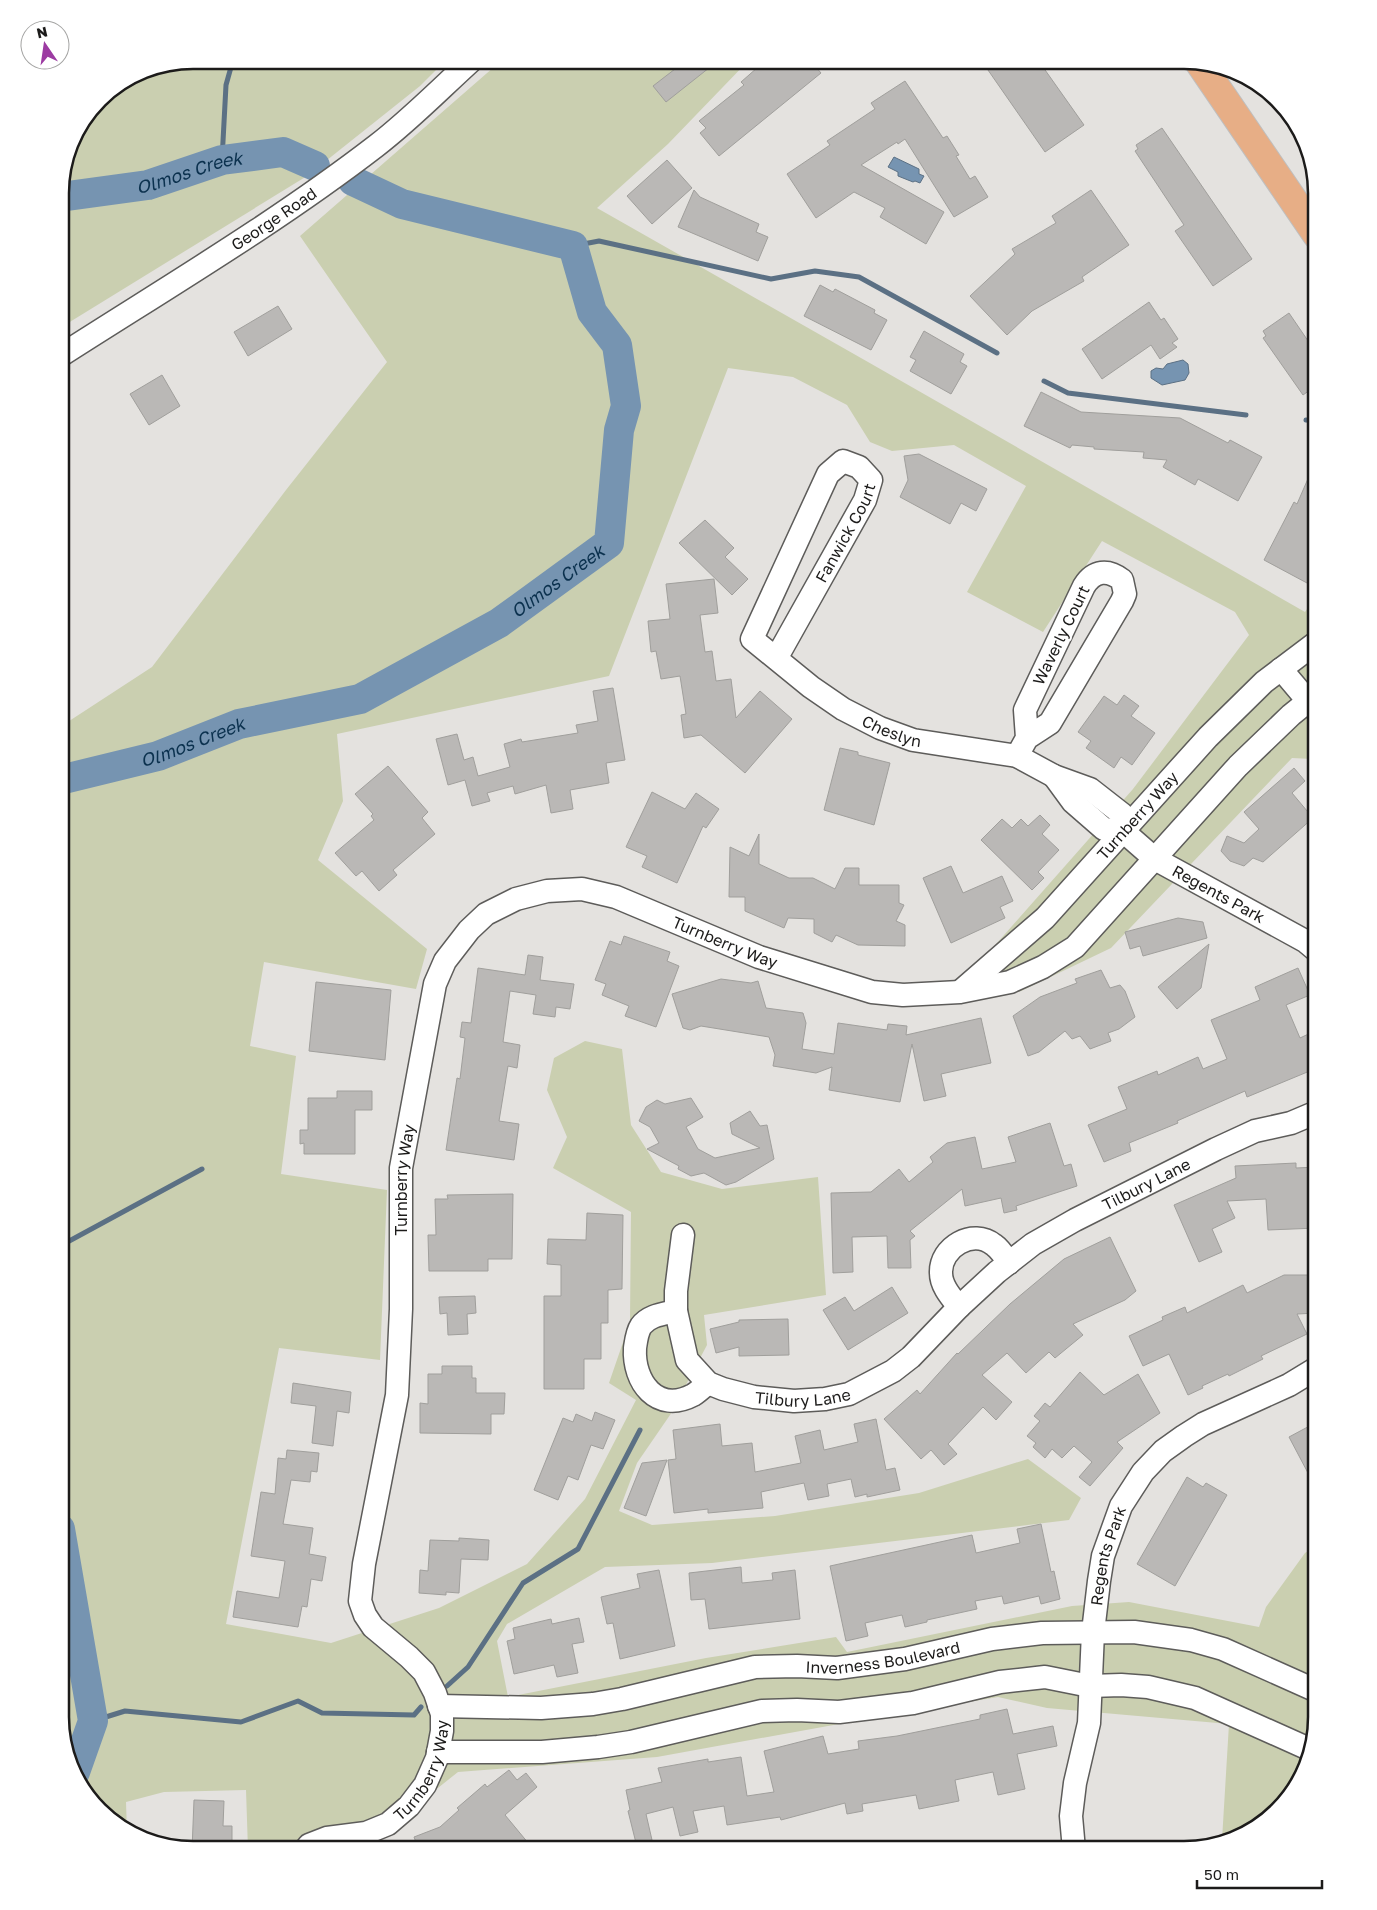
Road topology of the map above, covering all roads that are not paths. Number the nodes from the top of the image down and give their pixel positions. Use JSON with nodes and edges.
{"nodes":[{"id":1,"x":462,"y":69,"type":"edge"},
{"id":2,"x":1205,"y":71,"type":"edge"},
{"id":3,"x":1308,"y":222,"type":"edge"},
{"id":4,"x":69,"y":350,"type":"edge"},
{"id":5,"x":752,"y":639,"type":"joint"},
{"id":6,"x":1308,"y":649,"type":"edge"},
{"id":7,"x":777,"y":657,"type":"junction"},
{"id":8,"x":1281,"y":669,"type":"junction"},
{"id":9,"x":1308,"y":694,"type":"edge"},
{"id":10,"x":1308,"y":701,"type":"edge"},
{"id":11,"x":1022,"y":747,"type":"junction"},
{"id":12,"x":1123,"y":831,"type":"junction"},
{"id":13,"x":1155,"y":859,"type":"junction"},
{"id":14,"x":1308,"y":944,"type":"edge"},
{"id":15,"x":960,"y":992,"type":"junction"},
{"id":16,"x":1308,"y":1116,"type":"edge"},
{"id":17,"x":1291,"y":1123,"type":"junction"},
{"id":18,"x":1308,"y":1126,"type":"edge"},
{"id":19,"x":683,"y":1235,"type":"dead end"},
{"id":20,"x":1010,"y":1263,"type":"junction"},
{"id":21,"x":959,"y":1307,"type":"junction"},
{"id":22,"x":676,"y":1311,"type":"junction"},
{"id":23,"x":1308,"y":1373,"type":"edge"},
{"id":24,"x":708,"y":1383,"type":"junction"},
{"id":25,"x":1093,"y":1632,"type":"junction"},
{"id":26,"x":1090,"y":1686,"type":"junction"},
{"id":27,"x":1308,"y":1688,"type":"edge"},
{"id":28,"x":439,"y":1706,"type":"junction"},
{"id":29,"x":1304,"y":1747,"type":"edge"},
{"id":30,"x":438,"y":1752,"type":"junction"},
{"id":31,"x":319,"y":1841,"type":"edge"},
{"id":32,"x":1073,"y":1841,"type":"edge"}],
"edges":[{"from":1,"to":4,"type":"street","name":"George Road"},
{"from":2,"to":3,"type":"main road"},
{"from":5,"to":7,"type":"street","name":"Cheslyn"},
{"from":5,"to":7,"type":"street","name":"Fanwick Court"},
{"from":6,"to":8,"type":"street","name":"Turnberry Way"},
{"from":7,"to":11,"type":"street","name":"Cheslyn"},
{"from":8,"to":9,"type":"street"},
{"from":8,"to":12,"type":"street","name":"Turnberry Way"},
{"from":10,"to":13,"type":"street","name":"Turnberry Way"},
{"from":11,"to":11,"type":"street","name":"Waverly Court"},
{"from":11,"to":12,"type":"street","name":"Cheslyn"},
{"from":12,"to":13,"type":"street","name":"Regents Park"},
{"from":12,"to":15,"type":"street","name":"Turnberry Way"},
{"from":13,"to":14,"type":"street","name":"Regents Park"},
{"from":13,"to":15,"type":"street","name":"Turnberry Way"},
{"from":15,"to":28,"type":"street","name":"Turnberry Way"},
{"from":16,"to":17,"type":"street","name":"Tilbury Lane"},
{"from":17,"to":18,"type":"street","name":"Tilbury Lane"},
{"from":17,"to":20,"type":"street","name":"Tilbury Lane"},
{"from":19,"to":22,"type":"street"},
{"from":20,"to":21,"type":"street","name":"Tilbury Lane"},
{"from":20,"to":21,"type":"street"},
{"from":21,"to":24,"type":"street","name":"Tilbury Lane"},
{"from":22,"to":24,"type":"street"},
{"from":22,"to":24,"type":"street"},
{"from":23,"to":25,"type":"street","name":"Regents Park"},
{"from":25,"to":26,"type":"street","name":"Regents Park"},
{"from":25,"to":27,"type":"street","name":"Inverness Boulevard"},
{"from":25,"to":28,"type":"street","name":"Inverness Boulevard"},
{"from":26,"to":29,"type":"street"},
{"from":26,"to":30,"type":"street"},
{"from":26,"to":32,"type":"street","name":"Regents Park"},
{"from":28,"to":30,"type":"street","name":"Turnberry Way"},
{"from":30,"to":31,"type":"street","name":"Turnberry Way"}]}
